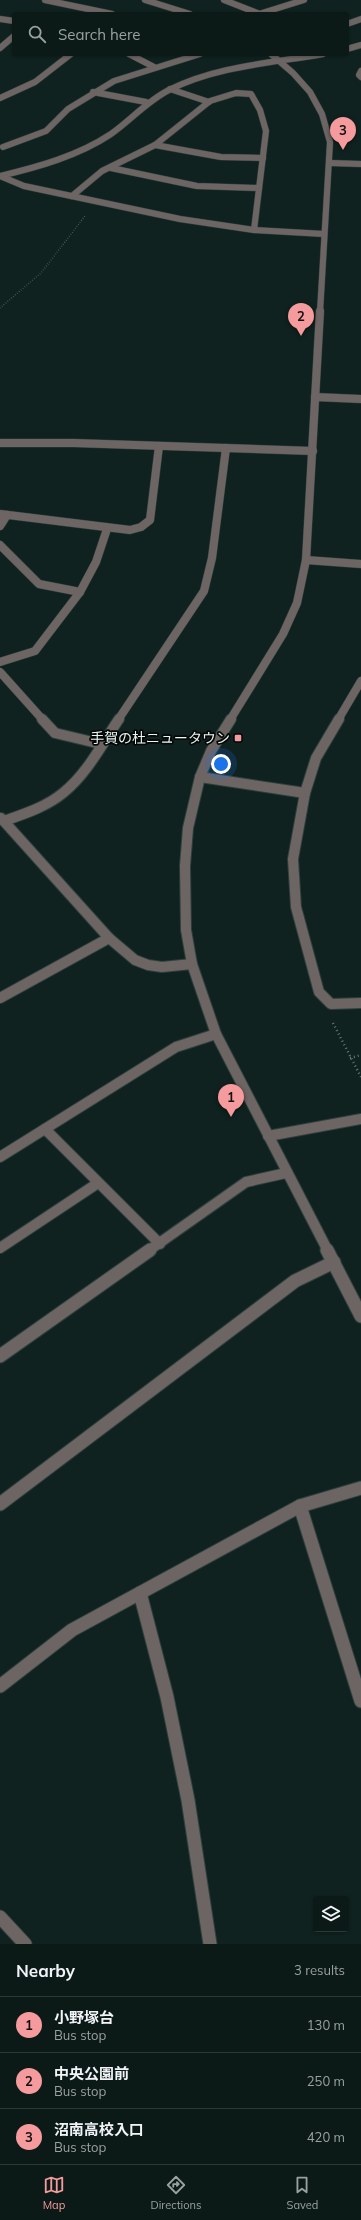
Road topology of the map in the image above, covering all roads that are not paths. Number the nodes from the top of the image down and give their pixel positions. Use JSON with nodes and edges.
{"nodes":[{"id":1,"x":45,"y":0,"type":"edge"},
{"id":2,"x":145,"y":0,"type":"edge"},
{"id":3,"x":224,"y":0,"type":"edge"},
{"id":4,"x":304,"y":0,"type":"edge"},
{"id":5,"x":58,"y":1,"type":"edge"},
{"id":6,"x":104,"y":12,"type":"edge"},
{"id":7,"x":184,"y":12,"type":"edge"},
{"id":8,"x":255,"y":12,"type":"edge"},
{"id":9,"x":266,"y":12,"type":"edge"},
{"id":10,"x":0,"y":18,"type":"edge"},
{"id":11,"x":361,"y":19,"type":"edge"},
{"id":12,"x":12,"y":21,"type":"edge"},
{"id":13,"x":349,"y":23,"type":"edge"},
{"id":14,"x":12,"y":38,"type":"edge"},
{"id":15,"x":361,"y":45,"type":"edge"},
{"id":16,"x":0,"y":48,"type":"edge"},
{"id":17,"x":349,"y":48,"type":"edge"},
{"id":18,"x":68,"y":56,"type":"edge"},
{"id":19,"x":133,"y":56,"type":"edge"},
{"id":20,"x":193,"y":56,"type":"edge"},
{"id":21,"x":274,"y":56,"type":"edge"},
{"id":22,"x":313,"y":56,"type":"edge"},
{"id":23,"x":282,"y":62,"type":"junction"},
{"id":24,"x":154,"y":67,"type":"junction"},
{"id":25,"x":361,"y":71,"type":"edge"},
{"id":26,"x":361,"y":77,"type":"edge"},
{"id":27,"x":170,"y":89,"type":"junction"},
{"id":28,"x":93,"y":92,"type":"junction"},
{"id":29,"x":0,"y":98,"type":"edge"},
{"id":30,"x":146,"y":102,"type":"junction"},
{"id":31,"x":209,"y":102,"type":"junction"},
{"id":32,"x":156,"y":145,"type":"junction"},
{"id":33,"x":1,"y":147,"type":"edge"},
{"id":34,"x":263,"y":158,"type":"junction"},
{"id":35,"x":330,"y":163,"type":"junction"},
{"id":36,"x":361,"y":164,"type":"edge"},
{"id":37,"x":111,"y":168,"type":"junction"},
{"id":38,"x":0,"y":176,"type":"edge"},
{"id":39,"x":259,"y":188,"type":"junction"},
{"id":40,"x":72,"y":196,"type":"junction"},
{"id":41,"x":254,"y":230,"type":"junction"},
{"id":42,"x":324,"y":234,"type":"junction"},
{"id":43,"x":315,"y":397,"type":"junction"},
{"id":44,"x":361,"y":399,"type":"edge"},
{"id":45,"x":0,"y":443,"type":"edge"},
{"id":46,"x":159,"y":446,"type":"junction"},
{"id":47,"x":226,"y":448,"type":"junction"},
{"id":48,"x":313,"y":451,"type":"junction"},
{"id":49,"x":3,"y":514,"type":"edge"},
{"id":50,"x":0,"y":526,"type":"edge"},
{"id":51,"x":107,"y":528,"type":"junction"},
{"id":52,"x":0,"y":545,"type":"edge"},
{"id":53,"x":306,"y":560,"type":"junction"},
{"id":54,"x":361,"y":564,"type":"edge"},
{"id":55,"x":80,"y":592,"type":"junction"},
{"id":56,"x":0,"y":662,"type":"edge"},
{"id":57,"x":0,"y":672,"type":"edge"},
{"id":58,"x":361,"y":681,"type":"edge"},
{"id":59,"x":101,"y":744,"type":"junction"},
{"id":60,"x":200,"y":777,"type":"junction"},
{"id":61,"x":305,"y":793,"type":"junction"},
{"id":62,"x":2,"y":819,"type":"edge"},
{"id":63,"x":109,"y":938,"type":"junction"},
{"id":64,"x":192,"y":964,"type":"junction"},
{"id":65,"x":0,"y":998,"type":"edge"},
{"id":66,"x":361,"y":1003,"type":"edge"},
{"id":67,"x":216,"y":1034,"type":"junction"},
{"id":68,"x":361,"y":1119,"type":"edge"},
{"id":69,"x":45,"y":1129,"type":"junction"},
{"id":70,"x":268,"y":1136,"type":"junction"},
{"id":71,"x":0,"y":1157,"type":"edge"},
{"id":72,"x":286,"y":1173,"type":"junction"},
{"id":73,"x":98,"y":1183,"type":"junction"},
{"id":74,"x":160,"y":1244,"type":"junction"},
{"id":75,"x":0,"y":1248,"type":"edge"},
{"id":76,"x":334,"y":1262,"type":"junction"},
{"id":77,"x":361,"y":1316,"type":"edge"},
{"id":78,"x":0,"y":1356,"type":"edge"},
{"id":79,"x":361,"y":1488,"type":"edge"},
{"id":80,"x":0,"y":1504,"type":"edge"},
{"id":81,"x":300,"y":1506,"type":"junction"},
{"id":82,"x":140,"y":1593,"type":"junction"},
{"id":83,"x":0,"y":1686,"type":"edge"},
{"id":84,"x":361,"y":1701,"type":"edge"},
{"id":85,"x":0,"y":1917,"type":"edge"},
{"id":86,"x":25,"y":1944,"type":"edge"},
{"id":87,"x":210,"y":1944,"type":"edge"}],
"edges":[{"from":1,"to":5,"type":"street"},
{"from":2,"to":7,"type":"street"},
{"from":3,"to":8,"type":"street"},
{"from":4,"to":9,"type":"street"},
{"from":5,"to":6,"type":"street"},
{"from":10,"to":12,"type":"street"},
{"from":11,"to":13,"type":"street"},
{"from":14,"to":16,"type":"street"},
{"from":15,"to":17,"type":"street"},
{"from":18,"to":29,"type":"street"},
{"from":19,"to":24,"type":"street"},
{"from":20,"to":24,"type":"street"},
{"from":21,"to":23,"type":"street"},
{"from":22,"to":23,"type":"street"},
{"from":23,"to":27,"type":"street"},
{"from":23,"to":35,"type":"street"},
{"from":24,"to":28,"type":"street"},
{"from":25,"to":26,"type":"street"},
{"from":27,"to":30,"type":"street"},
{"from":27,"to":31,"type":"street"},
{"from":28,"to":30,"type":"street"},
{"from":28,"to":33,"type":"street"},
{"from":30,"to":38,"type":"street"},
{"from":31,"to":32,"type":"street"},
{"from":31,"to":34,"type":"street"},
{"from":32,"to":34,"type":"street"},
{"from":32,"to":37,"type":"street"},
{"from":34,"to":39,"type":"street"},
{"from":35,"to":36,"type":"street"},
{"from":35,"to":42,"type":"street"},
{"from":37,"to":39,"type":"street"},
{"from":37,"to":40,"type":"street"},
{"from":38,"to":40,"type":"street"},
{"from":39,"to":41,"type":"street"},
{"from":40,"to":41,"type":"street"},
{"from":41,"to":42,"type":"street"},
{"from":42,"to":43,"type":"street"},
{"from":43,"to":44,"type":"street"},
{"from":43,"to":48,"type":"street"},
{"from":45,"to":46,"type":"street"},
{"from":46,"to":47,"type":"street"},
{"from":46,"to":51,"type":"street"},
{"from":47,"to":48,"type":"street"},
{"from":47,"to":59,"type":"street"},
{"from":48,"to":53,"type":"street"},
{"from":49,"to":50,"type":"street"},
{"from":49,"to":51,"type":"street"},
{"from":51,"to":55,"type":"street"},
{"from":52,"to":55,"type":"street"},
{"from":53,"to":54,"type":"street"},
{"from":53,"to":60,"type":"street"},
{"from":55,"to":56,"type":"street"},
{"from":57,"to":59,"type":"street"},
{"from":58,"to":61,"type":"street"},
{"from":59,"to":62,"type":"street"},
{"from":60,"to":61,"type":"street"},
{"from":60,"to":64,"type":"street"},
{"from":61,"to":66,"type":"street"},
{"from":62,"to":63,"type":"street"},
{"from":63,"to":64,"type":"street"},
{"from":63,"to":65,"type":"street"},
{"from":64,"to":67,"type":"street"},
{"from":67,"to":69,"type":"street"},
{"from":67,"to":70,"type":"street"},
{"from":68,"to":70,"type":"street"},
{"from":69,"to":71,"type":"street"},
{"from":69,"to":73,"type":"street"},
{"from":70,"to":72,"type":"street"},
{"from":72,"to":74,"type":"street"},
{"from":72,"to":76,"type":"street"},
{"from":73,"to":74,"type":"street"},
{"from":73,"to":75,"type":"street"},
{"from":74,"to":78,"type":"street"},
{"from":76,"to":77,"type":"street"},
{"from":76,"to":80,"type":"street"},
{"from":79,"to":81,"type":"street"},
{"from":81,"to":82,"type":"street"},
{"from":81,"to":84,"type":"street"},
{"from":82,"to":83,"type":"street"},
{"from":82,"to":87,"type":"street"},
{"from":85,"to":86,"type":"street"}]}
